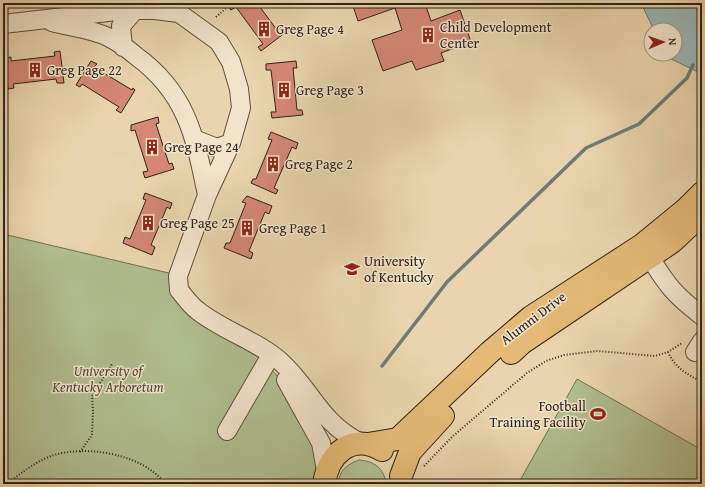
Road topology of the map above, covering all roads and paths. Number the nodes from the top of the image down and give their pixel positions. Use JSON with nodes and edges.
{"nodes":[{"id":1,"x":232,"y":3,"type":"edge"},
{"id":2,"x":135,"y":10,"type":"junction"},
{"id":3,"x":216,"y":17,"type":"dead end"},
{"id":4,"x":44,"y":20,"type":"junction"},
{"id":5,"x":3,"y":24,"type":"edge"},
{"id":6,"x":123,"y":47,"type":"junction"},
{"id":7,"x":194,"y":139,"type":"junction"},
{"id":8,"x":231,"y":143,"type":"junction"},
{"id":9,"x":702,"y":193,"type":"edge"},
{"id":10,"x":207,"y":195,"type":"junction"},
{"id":11,"x":702,"y":214,"type":"edge"},
{"id":12,"x":646,"y":251,"type":"junction"},
{"id":13,"x":702,"y":316,"type":"edge"},
{"id":14,"x":694,"y":345,"type":"edge"},
{"id":15,"x":668,"y":352,"type":"junction"},
{"id":16,"x":271,"y":355,"type":"junction"},
{"id":17,"x":112,"y":364,"type":"dead end"},
{"id":18,"x":702,"y":382,"type":"edge"},
{"id":19,"x":227,"y":431,"type":"dead end"},
{"id":20,"x":366,"y":444,"type":"junction"},
{"id":21,"x":80,"y":452,"type":"junction"},
{"id":22,"x":422,"y":470,"type":"dead end"},
{"id":23,"x":324,"y":479,"type":"edge"},
{"id":24,"x":401,"y":480,"type":"edge"},
{"id":25,"x":7,"y":484,"type":"edge"},
{"id":26,"x":165,"y":484,"type":"edge"}],
"edges":[{"from":1,"to":3,"type":"path"},
{"from":2,"to":4,"type":"street"},
{"from":2,"to":6,"type":"street"},
{"from":2,"to":8,"type":"street"},
{"from":4,"to":5,"type":"street"},
{"from":4,"to":6,"type":"street"},
{"from":6,"to":7,"type":"street"},
{"from":7,"to":8,"type":"street"},
{"from":7,"to":10,"type":"street"},
{"from":8,"to":10,"type":"street"},
{"from":9,"to":12,"type":"main road","name":"Alumni Drive"},
{"from":10,"to":16,"type":"street"},
{"from":11,"to":12,"type":"main road","name":"Alumni Drive"},
{"from":12,"to":13,"type":"street"},
{"from":12,"to":20,"type":"main road","name":"Alumni Drive"},
{"from":12,"to":24,"type":"main road","name":"Alumni Drive"},
{"from":14,"to":15,"type":"path"},
{"from":15,"to":18,"type":"path"},
{"from":15,"to":22,"type":"path"},
{"from":16,"to":19,"type":"street"},
{"from":16,"to":20,"type":"street"},
{"from":16,"to":23,"type":"street"},
{"from":17,"to":21,"type":"path"},
{"from":20,"to":23,"type":"main road","name":"Alumni Drive"},
{"from":20,"to":24,"type":"main road"},
{"from":21,"to":25,"type":"path"},
{"from":21,"to":26,"type":"path"}]}
